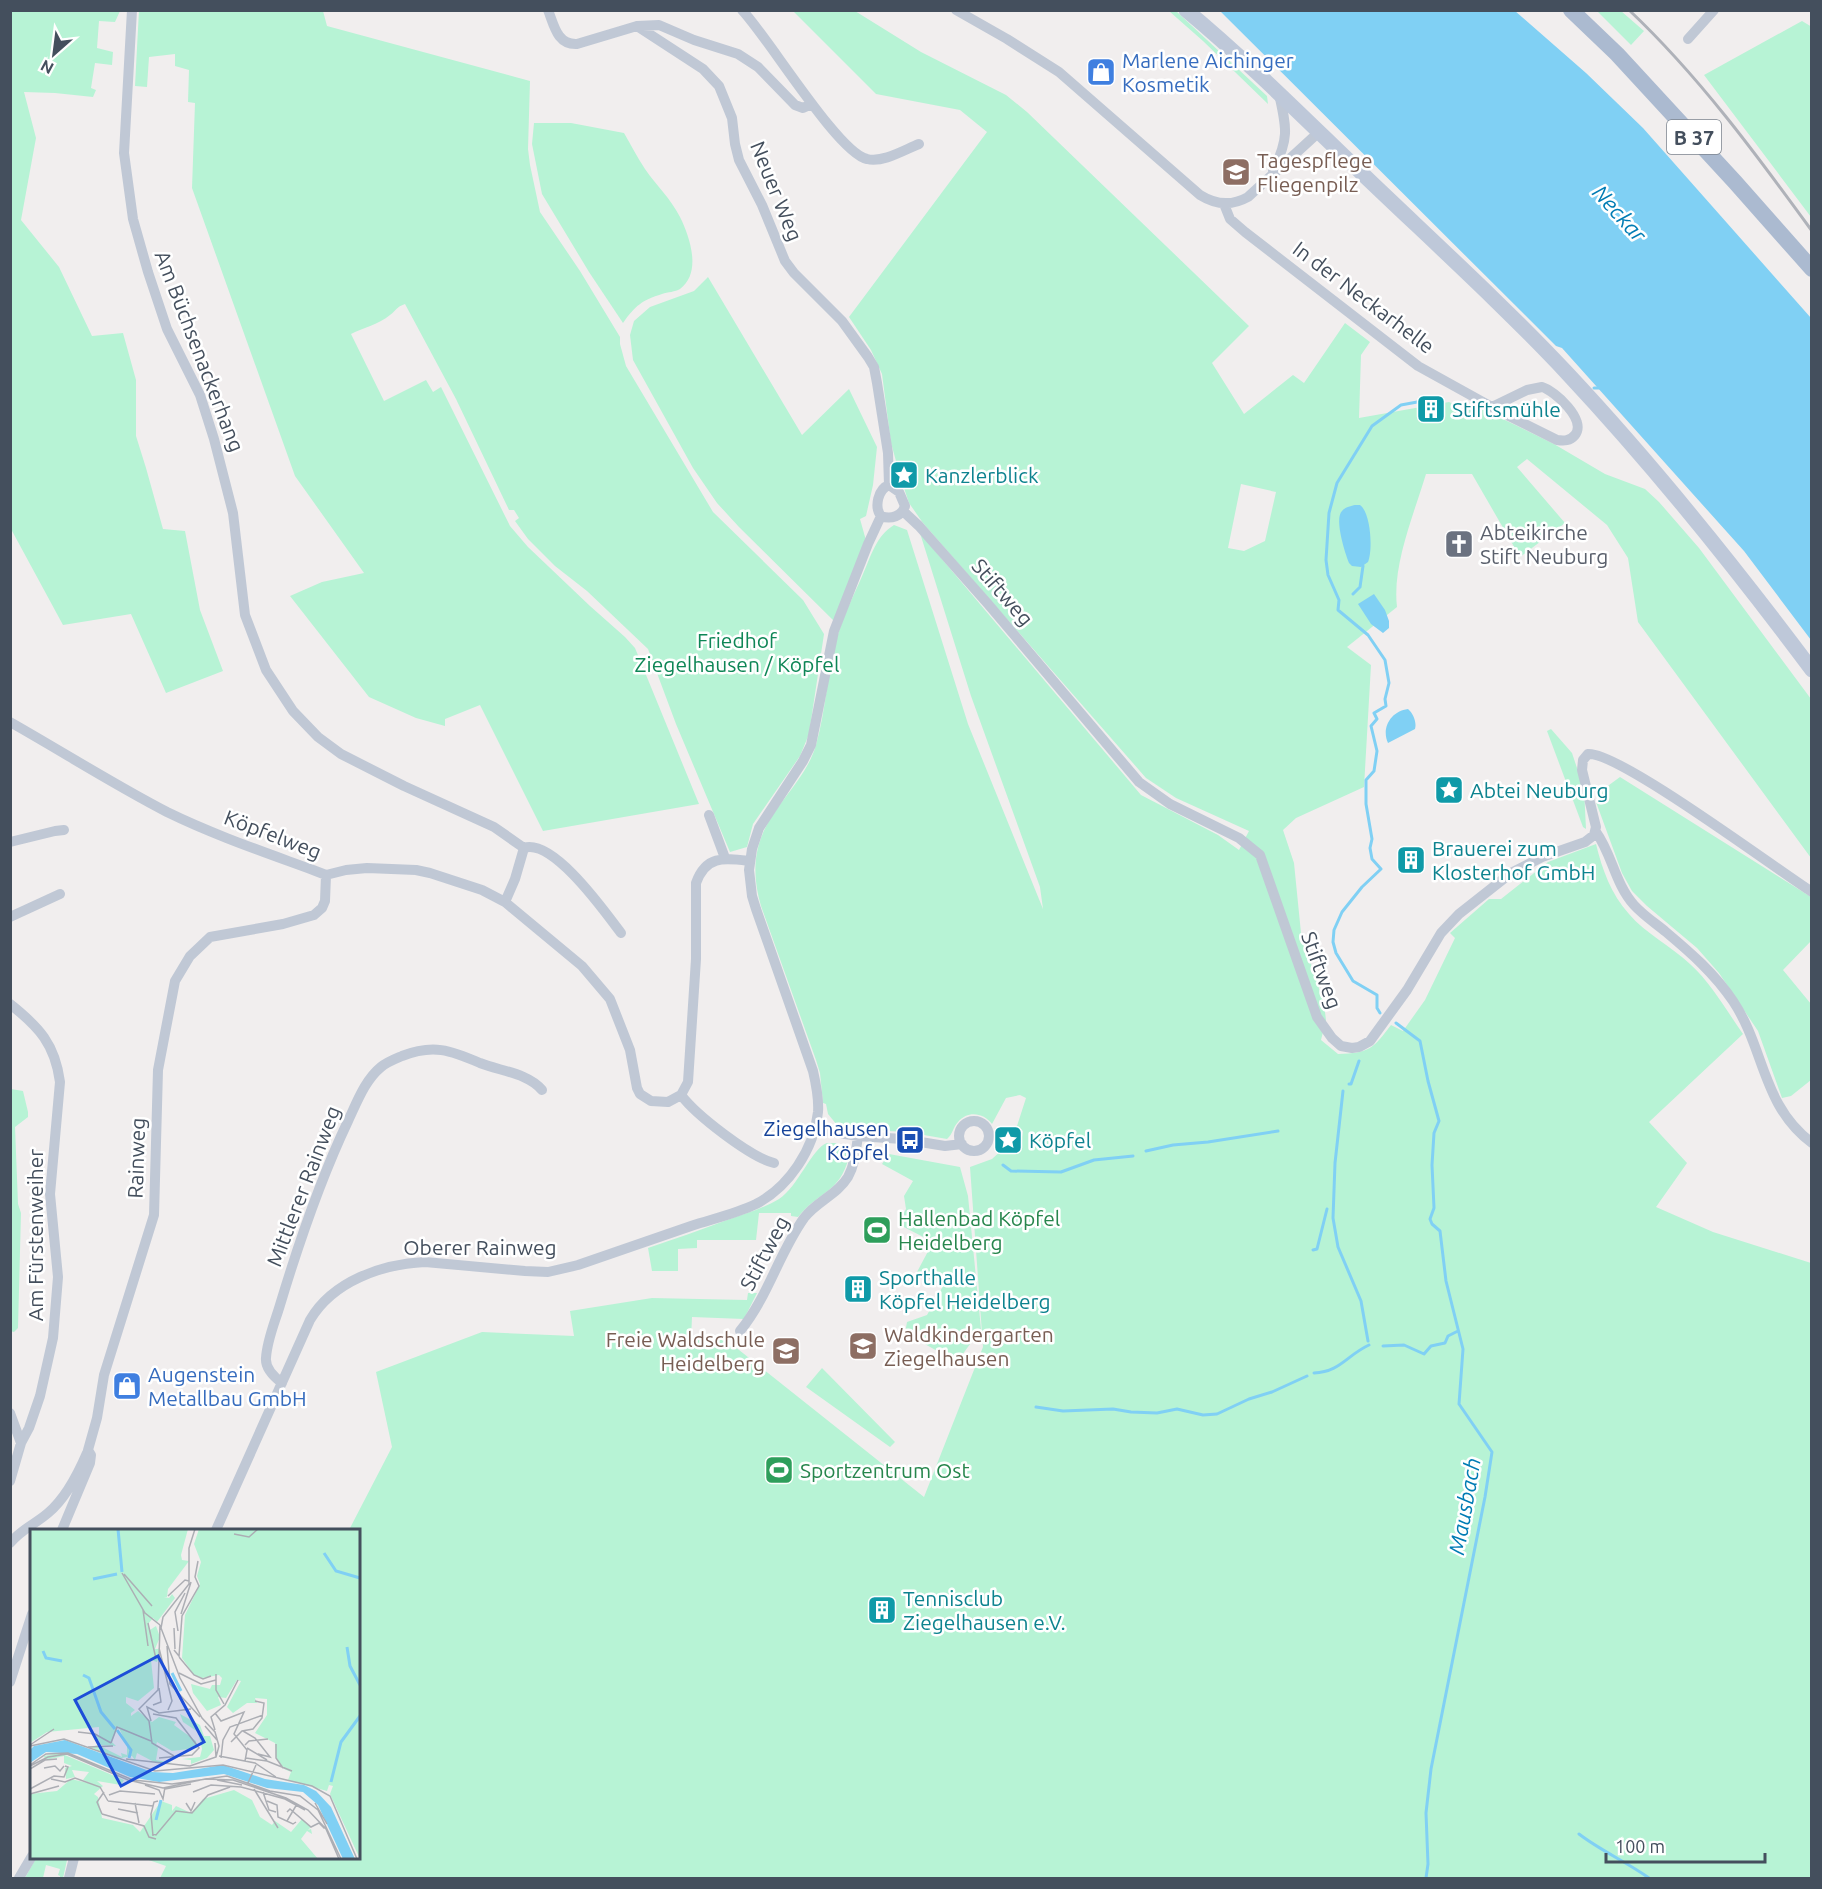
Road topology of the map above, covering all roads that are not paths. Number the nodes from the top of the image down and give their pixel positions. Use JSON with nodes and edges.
{"nodes":[{"id":1,"x":132,"y":10,"type":"edge"},
{"id":2,"x":548,"y":10,"type":"edge"},
{"id":3,"x":742,"y":10,"type":"edge"},
{"id":4,"x":956,"y":10,"type":"edge"},
{"id":5,"x":1186,"y":10,"type":"edge"},
{"id":6,"x":1714,"y":10,"type":"edge"},
{"id":7,"x":1571,"y":11,"type":"edge"},
{"id":8,"x":637,"y":26,"type":"junction"},
{"id":9,"x":1688,"y":39,"type":"dead end"},
{"id":10,"x":1279,"y":94,"type":"junction"},
{"id":11,"x":813,"y":104,"type":"junction"},
{"id":12,"x":1319,"y":132,"type":"junction"},
{"id":13,"x":920,"y":144,"type":"dead end"},
{"id":14,"x":1270,"y":177,"type":"junction"},
{"id":15,"x":1224,"y":204,"type":"junction"},
{"id":16,"x":1812,"y":269,"type":"edge"},
{"id":17,"x":1492,"y":407,"type":"junction"},
{"id":18,"x":889,"y":485,"type":"junction"},
{"id":19,"x":903,"y":511,"type":"junction"},
{"id":20,"x":881,"y":516,"type":"junction"},
{"id":21,"x":1812,"y":670,"type":"edge"},
{"id":22,"x":10,"y":722,"type":"edge"},
{"id":23,"x":709,"y":815,"type":"dead end"},
{"id":24,"x":64,"y":830,"type":"dead end"},
{"id":25,"x":1596,"y":832,"type":"junction"},
{"id":26,"x":10,"y":842,"type":"edge"},
{"id":27,"x":524,"y":848,"type":"junction"},
{"id":28,"x":725,"y":858,"type":"junction"},
{"id":29,"x":750,"y":861,"type":"junction"},
{"id":30,"x":326,"y":875,"type":"junction"},
{"id":31,"x":1812,"y":892,"type":"edge"},
{"id":32,"x":60,"y":894,"type":"dead end"},
{"id":33,"x":505,"y":902,"type":"junction"},
{"id":34,"x":10,"y":917,"type":"edge"},
{"id":35,"x":621,"y":933,"type":"dead end"},
{"id":36,"x":10,"y":1004,"type":"edge"},
{"id":37,"x":542,"y":1090,"type":"dead end"},
{"id":38,"x":681,"y":1095,"type":"junction"},
{"id":39,"x":814,"y":1129,"type":"junction"},
{"id":40,"x":858,"y":1137,"type":"junction"},
{"id":41,"x":1812,"y":1143,"type":"edge"},
{"id":42,"x":962,"y":1144,"type":"dead end"},
{"id":43,"x":774,"y":1163,"type":"dead end"},
{"id":44,"x":740,"y":1331,"type":"dead end"},
{"id":45,"x":282,"y":1383,"type":"junction"},
{"id":46,"x":10,"y":1413,"type":"edge"},
{"id":47,"x":21,"y":1443,"type":"junction"},
{"id":48,"x":88,"y":1450,"type":"junction"},
{"id":49,"x":10,"y":1481,"type":"edge"},
{"id":50,"x":62,"y":1529,"type":"edge"},
{"id":51,"x":216,"y":1529,"type":"edge"},
{"id":52,"x":10,"y":1543,"type":"edge"},
{"id":53,"x":30,"y":1620,"type":"edge"},
{"id":54,"x":10,"y":1682,"type":"edge"},
{"id":55,"x":30,"y":1859,"type":"edge"},
{"id":56,"x":74,"y":1859,"type":"edge"},
{"id":57,"x":19,"y":1878,"type":"edge"},
{"id":58,"x":69,"y":1878,"type":"edge"}],
"edges":[{"from":1,"to":27,"type":"street","name":"Am Büchsenackerhang"},
{"from":2,"to":8,"type":"street"},
{"from":3,"to":11,"type":"street"},
{"from":4,"to":15,"type":"street"},
{"from":5,"to":10,"type":"main road"},
{"from":6,"to":9,"type":"street"},
{"from":7,"to":16,"type":"main road","number":"B 37"},
{"from":8,"to":11,"type":"street"},
{"from":8,"to":18,"type":"street","name":"Neuer Weg"},
{"from":10,"to":12,"type":"main road"},
{"from":10,"to":14,"type":"street"},
{"from":11,"to":13,"type":"street"},
{"from":12,"to":14,"type":"street"},
{"from":12,"to":21,"type":"main road"},
{"from":14,"to":15,"type":"street"},
{"from":15,"to":17,"type":"street","name":"In der Neckarhelle"},
{"from":17,"to":17,"type":"street","name":"In der Neckarhelle"},
{"from":18,"to":19,"type":"street","name":"Stiftweg"},
{"from":18,"to":20,"type":"street"},
{"from":19,"to":20,"type":"street"},
{"from":19,"to":25,"type":"street","name":"Stiftweg"},
{"from":20,"to":29,"type":"street"},
{"from":22,"to":30,"type":"street","name":"Köpfelweg"},
{"from":23,"to":28,"type":"street"},
{"from":24,"to":26,"type":"street"},
{"from":25,"to":31,"type":"street"},
{"from":25,"to":41,"type":"street"},
{"from":27,"to":33,"type":"street"},
{"from":27,"to":35,"type":"street","name":"Am Büchsenackerhang"},
{"from":28,"to":29,"type":"street"},
{"from":28,"to":38,"type":"street"},
{"from":29,"to":39,"type":"street"},
{"from":30,"to":33,"type":"street","name":"Köpfelweg"},
{"from":30,"to":48,"type":"street","name":"Rainweg"},
{"from":32,"to":34,"type":"street"},
{"from":33,"to":38,"type":"street","name":"Köpfelweg"},
{"from":36,"to":47,"type":"street","name":"Am Fürstenweiher"},
{"from":37,"to":45,"type":"street","name":"Mittlerer Rainweg"},
{"from":38,"to":43,"type":"street"},
{"from":39,"to":40,"type":"street"},
{"from":39,"to":45,"type":"street","name":"Oberer Rainweg"},
{"from":40,"to":42,"type":"street"},
{"from":40,"to":44,"type":"street","name":"Stiftweg"},
{"from":45,"to":51,"type":"street","name":"Oberer Rainweg"},
{"from":46,"to":47,"type":"street"},
{"from":47,"to":49,"type":"street","name":"Am Fürstenweiher"},
{"from":48,"to":50,"type":"street","name":"Rainweg"},
{"from":48,"to":52,"type":"street"},
{"from":53,"to":54,"type":"street"},
{"from":55,"to":57,"type":"street"},
{"from":56,"to":58,"type":"street"}]}
